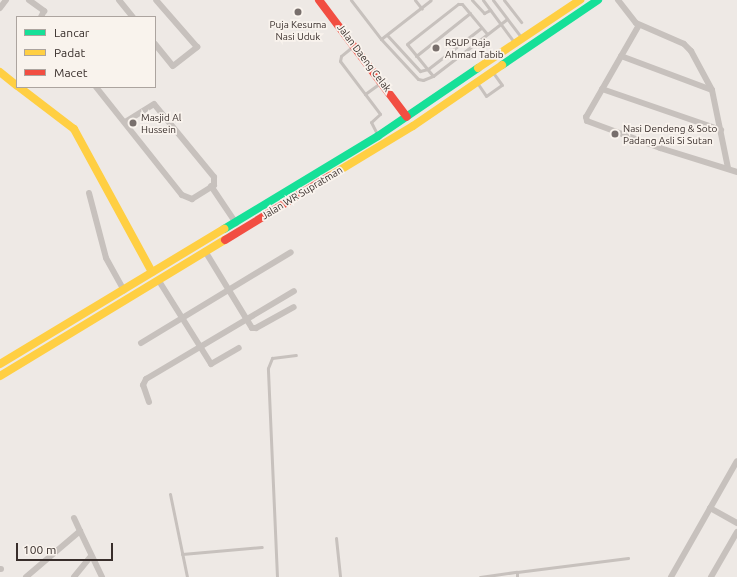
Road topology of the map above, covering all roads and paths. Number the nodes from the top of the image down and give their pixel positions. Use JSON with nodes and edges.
{"nodes":[{"id":1,"x":6,"y":0,"type":"edge"},
{"id":2,"x":29,"y":0,"type":"edge"},
{"id":3,"x":119,"y":0,"type":"edge"},
{"id":4,"x":156,"y":0,"type":"edge"},
{"id":5,"x":319,"y":0,"type":"edge"},
{"id":6,"x":351,"y":0,"type":"edge"},
{"id":7,"x":415,"y":0,"type":"edge"},
{"id":8,"x":431,"y":0,"type":"edge"},
{"id":9,"x":472,"y":0,"type":"edge"},
{"id":10,"x":483,"y":0,"type":"edge"},
{"id":11,"x":493,"y":0,"type":"edge"},
{"id":12,"x":504,"y":0,"type":"edge"},
{"id":13,"x":598,"y":0,"type":"edge"},
{"id":14,"x":618,"y":0,"type":"edge"},
{"id":15,"x":576,"y":1,"type":"edge"},
{"id":16,"x":0,"y":8,"type":"edge"},
{"id":17,"x":422,"y":9,"type":"junction"},
{"id":18,"x":490,"y":10,"type":"junction"},
{"id":19,"x":470,"y":13,"type":"junction"},
{"id":20,"x":42,"y":16,"type":"edge"},
{"id":21,"x":132,"y":16,"type":"edge"},
{"id":22,"x":507,"y":19,"type":"junction"},
{"id":23,"x":521,"y":22,"type":"dead end"},
{"id":24,"x":500,"y":24,"type":"junction"},
{"id":25,"x":639,"y":25,"type":"junction"},
{"id":26,"x":481,"y":28,"type":"junction"},
{"id":27,"x":487,"y":34,"type":"junction"},
{"id":28,"x":386,"y":35,"type":"junction"},
{"id":29,"x":522,"y":38,"type":"junction"},
{"id":30,"x":381,"y":39,"type":"junction"},
{"id":31,"x":514,"y":43,"type":"junction"},
{"id":32,"x":156,"y":45,"type":"edge"},
{"id":33,"x":355,"y":46,"type":"junction"},
{"id":34,"x":416,"y":56,"type":"junction"},
{"id":35,"x":621,"y":56,"type":"junction"},
{"id":36,"x":428,"y":69,"type":"junction"},
{"id":37,"x":0,"y":72,"type":"edge"},
{"id":38,"x":493,"y":72,"type":"junction"},
{"id":39,"x":434,"y":76,"type":"junction"},
{"id":40,"x":382,"y":82,"type":"junction"},
{"id":41,"x":477,"y":83,"type":"junction"},
{"id":42,"x":16,"y":84,"type":"edge"},
{"id":43,"x":21,"y":88,"type":"edge"},
{"id":44,"x":97,"y":88,"type":"edge"},
{"id":45,"x":602,"y":89,"type":"junction"},
{"id":46,"x":712,"y":90,"type":"junction"},
{"id":47,"x":365,"y":94,"type":"junction"},
{"id":48,"x":407,"y":117,"type":"junction"},
{"id":49,"x":125,"y":122,"type":"junction"},
{"id":50,"x":721,"y":130,"type":"junction"},
{"id":51,"x":378,"y":136,"type":"junction"},
{"id":52,"x":728,"y":168,"type":"junction"},
{"id":53,"x":737,"y":172,"type":"edge"},
{"id":54,"x":211,"y":186,"type":"junction"},
{"id":55,"x":88,"y":193,"type":"dead end"},
{"id":56,"x":236,"y":223,"type":"junction"},
{"id":57,"x":201,"y":244,"type":"junction"},
{"id":58,"x":206,"y":252,"type":"junction"},
{"id":59,"x":291,"y":252,"type":"dead end"},
{"id":60,"x":171,"y":262,"type":"junction"},
{"id":61,"x":176,"y":270,"type":"junction"},
{"id":62,"x":152,"y":272,"type":"junction"},
{"id":63,"x":159,"y":281,"type":"junction"},
{"id":64,"x":230,"y":289,"type":"junction"},
{"id":65,"x":124,"y":290,"type":"junction"},
{"id":66,"x":294,"y":291,"type":"dead end"},
{"id":67,"x":294,"y":307,"type":"dead end"},
{"id":68,"x":184,"y":318,"type":"junction"},
{"id":69,"x":248,"y":320,"type":"junction"},
{"id":70,"x":141,"y":343,"type":"dead end"},
{"id":71,"x":203,"y":348,"type":"junction"},
{"id":72,"x":239,"y":348,"type":"dead end"},
{"id":73,"x":296,"y":355,"type":"dead end"},
{"id":74,"x":0,"y":364,"type":"edge"},
{"id":75,"x":0,"y":376,"type":"edge"},
{"id":76,"x":149,"y":402,"type":"dead end"},
{"id":77,"x":737,"y":461,"type":"edge"},
{"id":78,"x":170,"y":494,"type":"dead end"},
{"id":79,"x":710,"y":508,"type":"junction"},
{"id":80,"x":74,"y":518,"type":"dead end"},
{"id":81,"x":737,"y":523,"type":"edge"},
{"id":82,"x":80,"y":531,"type":"junction"},
{"id":83,"x":737,"y":532,"type":"edge"},
{"id":84,"x":336,"y":538,"type":"dead end"},
{"id":85,"x":262,"y":546,"type":"dead end"},
{"id":86,"x":182,"y":554,"type":"junction"},
{"id":87,"x":91,"y":556,"type":"junction"},
{"id":88,"x":628,"y":558,"type":"dead end"},
{"id":89,"x":525,"y":571,"type":"junction"},
{"id":90,"x":517,"y":572,"type":"junction"},
{"id":91,"x":26,"y":577,"type":"edge"},
{"id":92,"x":74,"y":577,"type":"edge"},
{"id":93,"x":102,"y":577,"type":"edge"},
{"id":94,"x":187,"y":577,"type":"edge"},
{"id":95,"x":277,"y":577,"type":"edge"},
{"id":96,"x":340,"y":577,"type":"edge"},
{"id":97,"x":480,"y":577,"type":"edge"},
{"id":98,"x":517,"y":577,"type":"edge"},
{"id":99,"x":526,"y":577,"type":"edge"},
{"id":100,"x":671,"y":577,"type":"edge"},
{"id":101,"x":712,"y":577,"type":"edge"}],
"edges":[{"from":1,"to":16,"type":"street"},
{"from":2,"to":20,"type":"street"},
{"from":3,"to":21,"type":"street"},
{"from":4,"to":32,"type":"street"},
{"from":5,"to":33,"type":"main road","name":"Jalan Daeng Celak"},
{"from":6,"to":30,"type":"lane"},
{"from":7,"to":17,"type":"lane"},
{"from":8,"to":17,"type":"lane"},
{"from":9,"to":18,"type":"lane"},
{"from":10,"to":18,"type":"lane"},
{"from":11,"to":22,"type":"lane"},
{"from":12,"to":23,"type":"lane"},
{"from":13,"to":38,"type":"main road","name":"Jalan WR Supratman"},
{"from":14,"to":25,"type":"street"},
{"from":15,"to":29,"type":"main road","name":"Jalan WR Supratman"},
{"from":17,"to":28,"type":"lane"},
{"from":18,"to":24,"type":"lane"},
{"from":19,"to":26,"type":"lane"},
{"from":19,"to":34,"type":"lane"},
{"from":19,"to":34,"type":"lane"},
{"from":22,"to":24,"type":"lane"},
{"from":22,"to":29,"type":"lane"},
{"from":24,"to":27,"type":"lane"},
{"from":24,"to":31,"type":"lane"},
{"from":25,"to":35,"type":"street"},
{"from":25,"to":46,"type":"street"},
{"from":26,"to":27,"type":"lane"},
{"from":26,"to":36,"type":"lane"},
{"from":27,"to":39,"type":"lane"},
{"from":28,"to":30,"type":"lane"},
{"from":28,"to":36,"type":"lane"},
{"from":29,"to":31,"type":"main road","name":"Jalan WR Supratman"},
{"from":30,"to":39,"type":"lane"},
{"from":31,"to":48,"type":"main road","name":"Jalan WR Supratman"},
{"from":33,"to":40,"type":"main road","name":"Jalan Daeng Celak"},
{"from":33,"to":47,"type":"lane"},
{"from":34,"to":36,"type":"lane"},
{"from":35,"to":45,"type":"street"},
{"from":35,"to":46,"type":"street"},
{"from":36,"to":39,"type":"lane"},
{"from":37,"to":42,"type":"main road"},
{"from":38,"to":41,"type":"main road","name":"Jalan WR Supratman"},
{"from":38,"to":41,"type":"lane"},
{"from":40,"to":47,"type":"lane"},
{"from":40,"to":48,"type":"main road","name":"Jalan Daeng Celak"},
{"from":41,"to":58,"type":"main road","name":"Jalan WR Supratman"},
{"from":43,"to":62,"type":"main road"},
{"from":44,"to":49,"type":"street"},
{"from":45,"to":50,"type":"street"},
{"from":45,"to":52,"type":"street"},
{"from":46,"to":50,"type":"street"},
{"from":47,"to":51,"type":"lane"},
{"from":48,"to":51,"type":"main road","name":"Jalan WR Supratman"},
{"from":49,"to":54,"type":"street"},
{"from":49,"to":54,"type":"street"},
{"from":50,"to":52,"type":"street"},
{"from":51,"to":56,"type":"main road","name":"Jalan WR Supratman"},
{"from":52,"to":53,"type":"street"},
{"from":54,"to":56,"type":"street"},
{"from":55,"to":65,"type":"street"},
{"from":56,"to":57,"type":"main road","name":"Jalan WR Supratman"},
{"from":57,"to":58,"type":"street"},
{"from":57,"to":60,"type":"main road","name":"Jalan WR Supratman"},
{"from":58,"to":61,"type":"main road","name":"Jalan WR Supratman"},
{"from":58,"to":64,"type":"street"},
{"from":59,"to":64,"type":"street"},
{"from":60,"to":61,"type":"main road"},
{"from":60,"to":62,"type":"main road","name":"Jalan WR Supratman"},
{"from":61,"to":63,"type":"main road","name":"Jalan WR Supratman"},
{"from":62,"to":65,"type":"main road","name":"Jalan WR Supratman"},
{"from":63,"to":68,"type":"street"},
{"from":63,"to":75,"type":"main road","name":"Jalan WR Supratman"},
{"from":64,"to":68,"type":"street"},
{"from":64,"to":69,"type":"street"},
{"from":65,"to":74,"type":"main road","name":"Jalan WR Supratman"},
{"from":66,"to":69,"type":"street"},
{"from":67,"to":69,"type":"street"},
{"from":68,"to":70,"type":"street"},
{"from":68,"to":71,"type":"street"},
{"from":69,"to":71,"type":"street"},
{"from":71,"to":72,"type":"street"},
{"from":71,"to":76,"type":"street"},
{"from":73,"to":95,"type":"lane"},
{"from":77,"to":79,"type":"street"},
{"from":78,"to":86,"type":"lane"},
{"from":79,"to":81,"type":"street"},
{"from":79,"to":100,"type":"street"},
{"from":80,"to":82,"type":"street"},
{"from":82,"to":87,"type":"street"},
{"from":82,"to":91,"type":"street"},
{"from":83,"to":101,"type":"street"},
{"from":84,"to":96,"type":"lane"},
{"from":85,"to":86,"type":"lane"},
{"from":86,"to":94,"type":"lane"},
{"from":87,"to":92,"type":"street"},
{"from":87,"to":93,"type":"street"},
{"from":88,"to":89,"type":"lane"},
{"from":89,"to":90,"type":"lane"},
{"from":89,"to":99,"type":"lane"},
{"from":90,"to":97,"type":"lane"},
{"from":90,"to":98,"type":"lane"}]}
